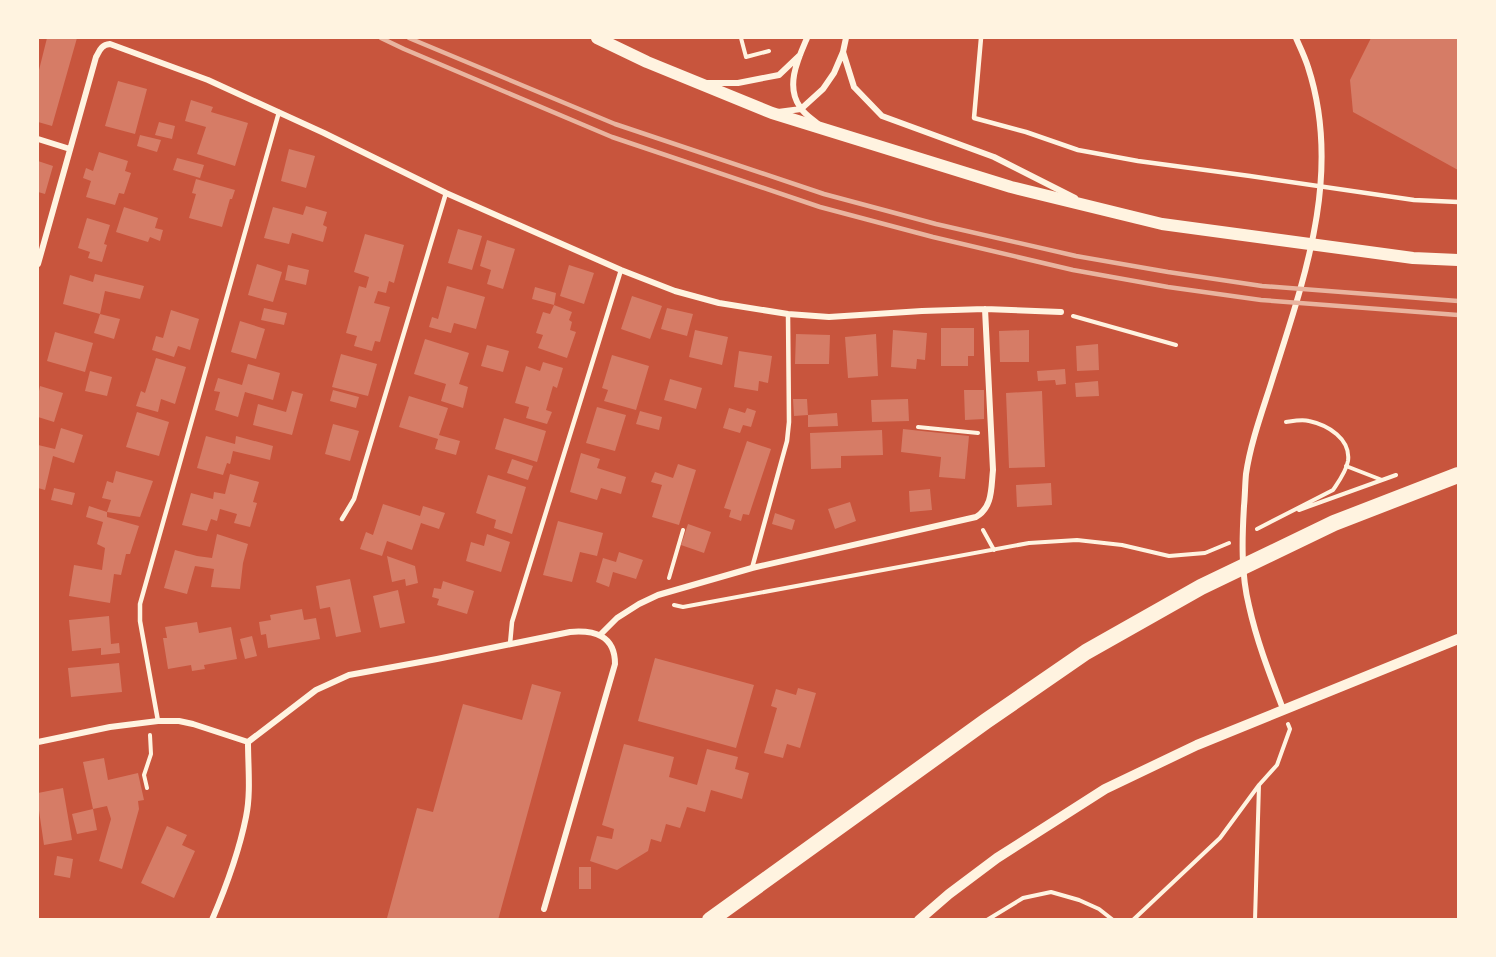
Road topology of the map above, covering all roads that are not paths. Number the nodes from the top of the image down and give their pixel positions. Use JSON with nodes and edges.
{"nodes":[{"id":1,"x":597,"y":38,"type":"edge"},
{"id":2,"x":807,"y":38,"type":"edge"},
{"id":3,"x":846,"y":38,"type":"edge"},
{"id":4,"x":981,"y":38,"type":"edge"},
{"id":5,"x":1296,"y":38,"type":"edge"},
{"id":6,"x":843,"y":52,"type":"junction"},
{"id":7,"x":800,"y":55,"type":"junction"},
{"id":8,"x":696,"y":83,"type":"junction"},
{"id":9,"x":801,"y":109,"type":"junction"},
{"id":10,"x":279,"y":112,"type":"junction"},
{"id":11,"x":772,"y":113,"type":"junction"},
{"id":12,"x":825,"y":130,"type":"junction"},
{"id":13,"x":38,"y":139,"type":"edge"},
{"id":14,"x":70,"y":149,"type":"junction"},
{"id":15,"x":447,"y":193,"type":"junction"},
{"id":16,"x":1458,"y":202,"type":"edge"},
{"id":17,"x":1094,"y":208,"type":"junction"},
{"id":18,"x":1458,"y":260,"type":"edge"},
{"id":19,"x":38,"y":264,"type":"edge"},
{"id":20,"x":621,"y":270,"type":"junction"},
{"id":21,"x":985,"y":309,"type":"junction"},
{"id":22,"x":1061,"y":312,"type":"road end"},
{"id":23,"x":788,"y":314,"type":"junction"},
{"id":24,"x":1458,"y":475,"type":"edge"},
{"id":25,"x":342,"y":519,"type":"dead end"},
{"id":26,"x":752,"y":568,"type":"junction"},
{"id":27,"x":600,"y":635,"type":"junction"},
{"id":28,"x":1458,"y":639,"type":"edge"},
{"id":29,"x":510,"y":644,"type":"junction"},
{"id":30,"x":1283,"y":710,"type":"junction"},
{"id":31,"x":158,"y":721,"type":"junction"},
{"id":32,"x":38,"y":742,"type":"edge"},
{"id":33,"x":248,"y":742,"type":"junction"},
{"id":34,"x":544,"y":909,"type":"dead end"},
{"id":35,"x":212,"y":920,"type":"edge"},
{"id":36,"x":710,"y":920,"type":"edge"},
{"id":37,"x":920,"y":920,"type":"edge"}],
"edges":[{"from":1,"to":8,"type":"main road"},
{"from":2,"to":7,"type":"street"},
{"from":3,"to":6,"type":"street"},
{"from":4,"to":16,"type":"lane"},
{"from":5,"to":30,"type":"street"},
{"from":6,"to":9,"type":"street"},
{"from":6,"to":17,"type":"street"},
{"from":7,"to":8,"type":"street"},
{"from":7,"to":9,"type":"street"},
{"from":8,"to":11,"type":"main road"},
{"from":9,"to":11,"type":"street"},
{"from":9,"to":12,"type":"street"},
{"from":10,"to":14,"type":"street"},
{"from":10,"to":15,"type":"street"},
{"from":10,"to":31,"type":"lane"},
{"from":11,"to":12,"type":"main road"},
{"from":12,"to":17,"type":"main road"},
{"from":13,"to":14,"type":"street"},
{"from":14,"to":19,"type":"street"},
{"from":15,"to":20,"type":"street"},
{"from":15,"to":25,"type":"lane"},
{"from":17,"to":18,"type":"main road"},
{"from":20,"to":23,"type":"street"},
{"from":20,"to":29,"type":"lane"},
{"from":21,"to":22,"type":"street"},
{"from":21,"to":23,"type":"street"},
{"from":21,"to":26,"type":"street"},
{"from":23,"to":26,"type":"lane"},
{"from":24,"to":36,"type":"highway"},
{"from":26,"to":27,"type":"street"},
{"from":27,"to":29,"type":"street"},
{"from":27,"to":34,"type":"street"},
{"from":28,"to":30,"type":"street"},
{"from":29,"to":33,"type":"street"},
{"from":30,"to":37,"type":"street"},
{"from":31,"to":32,"type":"street"},
{"from":31,"to":33,"type":"street"},
{"from":33,"to":35,"type":"street"}]}
